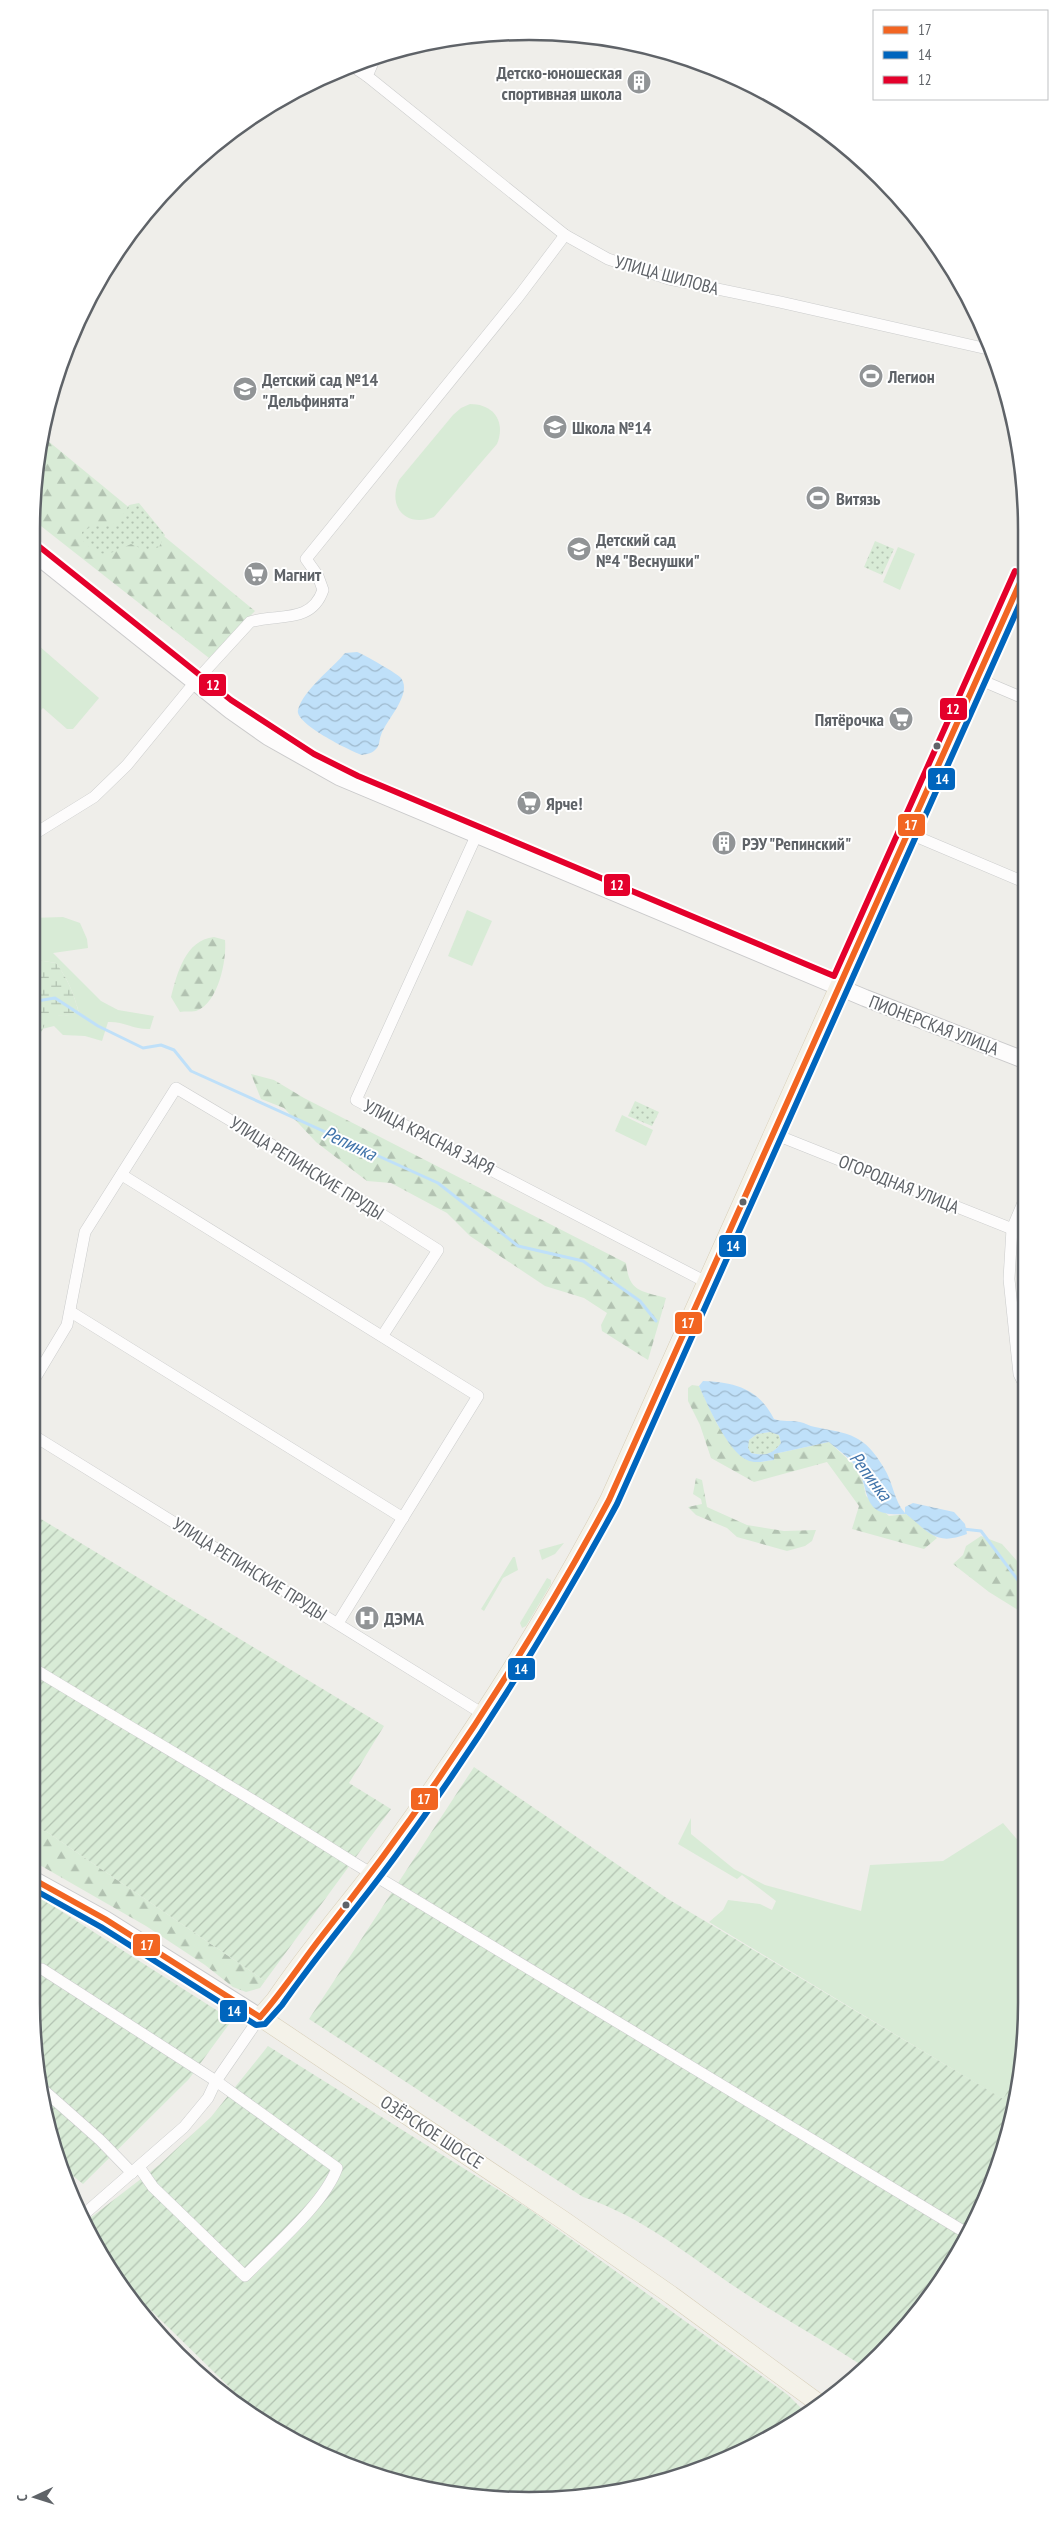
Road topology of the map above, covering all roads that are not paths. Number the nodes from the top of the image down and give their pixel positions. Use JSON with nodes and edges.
{"nodes":[{"id":1,"x":372,"y":66,"type":"edge"},
{"id":2,"x":359,"y":71,"type":"edge"},
{"id":3,"x":368,"y":76,"type":"junction"},
{"id":4,"x":565,"y":235,"type":"junction"},
{"id":5,"x":983,"y":348,"type":"edge"},
{"id":6,"x":40,"y":563,"type":"edge"},
{"id":7,"x":1018,"y":586,"type":"edge"},
{"id":8,"x":976,"y":678,"type":"junction"},
{"id":9,"x":195,"y":682,"type":"junction"},
{"id":10,"x":1018,"y":696,"type":"edge"},
{"id":11,"x":40,"y":830,"type":"edge"},
{"id":12,"x":908,"y":833,"type":"junction"},
{"id":13,"x":477,"y":834,"type":"junction"},
{"id":14,"x":1018,"y":879,"type":"edge"},
{"id":15,"x":839,"y":987,"type":"junction"},
{"id":16,"x":1018,"y":1058,"type":"edge"},
{"id":17,"x":774,"y":1134,"type":"junction"},
{"id":18,"x":122,"y":1175,"type":"junction"},
{"id":19,"x":1018,"y":1214,"type":"edge"},
{"id":20,"x":1012,"y":1229,"type":"junction"},
{"id":21,"x":1018,"y":1231,"type":"edge"},
{"id":22,"x":706,"y":1282,"type":"junction"},
{"id":23,"x":71,"y":1312,"type":"junction"},
{"id":24,"x":383,"y":1336,"type":"junction"},
{"id":25,"x":1018,"y":1364,"type":"edge"},
{"id":26,"x":40,"y":1370,"type":"edge"},
{"id":27,"x":40,"y":1440,"type":"edge"},
{"id":28,"x":403,"y":1518,"type":"junction"},
{"id":29,"x":338,"y":1623,"type":"junction"},
{"id":30,"x":40,"y":1672,"type":"edge"},
{"id":31,"x":483,"y":1714,"type":"junction"},
{"id":32,"x":372,"y":1873,"type":"junction"},
{"id":33,"x":40,"y":1883,"type":"edge"},
{"id":34,"x":42,"y":1969,"type":"dead end"},
{"id":35,"x":260,"y":2017,"type":"junction"},
{"id":36,"x":216,"y":2081,"type":"junction"},
{"id":37,"x":48,"y":2094,"type":"edge"},
{"id":38,"x":136,"y":2170,"type":"junction"},
{"id":39,"x":87,"y":2212,"type":"edge"},
{"id":40,"x":962,"y":2230,"type":"edge"},
{"id":41,"x":814,"y":2400,"type":"edge"}],
"edges":[{"from":1,"to":3,"type":"street"},
{"from":2,"to":3,"type":"street","name":"УЛИЦА ШИЛОВА"},
{"from":3,"to":4,"type":"street","name":"УЛИЦА ШИЛОВА"},
{"from":4,"to":5,"type":"street","name":"УЛИЦА ШИЛОВА"},
{"from":4,"to":9,"type":"street"},
{"from":6,"to":9,"type":"street","name":"ПИОНЕРСКАЯ УЛИЦА"},
{"from":7,"to":8,"type":"main road"},
{"from":8,"to":10,"type":"street"},
{"from":8,"to":12,"type":"main road"},
{"from":9,"to":11,"type":"street"},
{"from":9,"to":13,"type":"street","name":"ПИОНЕРСКАЯ УЛИЦА"},
{"from":12,"to":14,"type":"street"},
{"from":12,"to":15,"type":"main road"},
{"from":13,"to":15,"type":"street","name":"ПИОНЕРСКАЯ УЛИЦА"},
{"from":13,"to":22,"type":"street","name":"УЛИЦА КРАСНАЯ ЗАРЯ"},
{"from":15,"to":16,"type":"street","name":"ПИОНЕРСКАЯ УЛИЦА"},
{"from":15,"to":17,"type":"main road"},
{"from":17,"to":20,"type":"street","name":"ОГОРОДНАЯ УЛИЦА"},
{"from":17,"to":22,"type":"main road"},
{"from":18,"to":23,"type":"street","name":"УЛИЦА РЕПИНСКИЕ ПРУДЫ"},
{"from":18,"to":24,"type":"street","name":"УЛИЦА РЕПИНСКИЕ ПРУДЫ"},
{"from":18,"to":24,"type":"street","name":"УЛИЦА РЕПИНСКИЕ ПРУДЫ"},
{"from":19,"to":20,"type":"street"},
{"from":20,"to":21,"type":"street","name":"ОГОРОДНАЯ УЛИЦА"},
{"from":20,"to":25,"type":"street"},
{"from":22,"to":31,"type":"main road"},
{"from":23,"to":26,"type":"street","name":"УЛИЦА РЕПИНСКИЕ ПРУДЫ"},
{"from":23,"to":28,"type":"street"},
{"from":24,"to":28,"type":"street","name":"УЛИЦА РЕПИНСКИЕ ПРУДЫ"},
{"from":27,"to":29,"type":"street","name":"УЛИЦА РЕПИНСКИЕ ПРУДЫ"},
{"from":28,"to":29,"type":"street","name":"УЛИЦА РЕПИНСКИЕ ПРУДЫ"},
{"from":29,"to":31,"type":"street"},
{"from":30,"to":32,"type":"street"},
{"from":31,"to":32,"type":"main road"},
{"from":32,"to":35,"type":"main road"},
{"from":32,"to":40,"type":"street"},
{"from":33,"to":35,"type":"street","name":"ОЗЁРСКОЕ ШОССЕ"},
{"from":34,"to":36,"type":"street"},
{"from":35,"to":36,"type":"street"},
{"from":35,"to":41,"type":"main road","name":"ОЗЁРСКОЕ ШОССЕ"},
{"from":36,"to":38,"type":"street"},
{"from":36,"to":38,"type":"street"},
{"from":37,"to":38,"type":"street"},
{"from":38,"to":39,"type":"street"}]}
